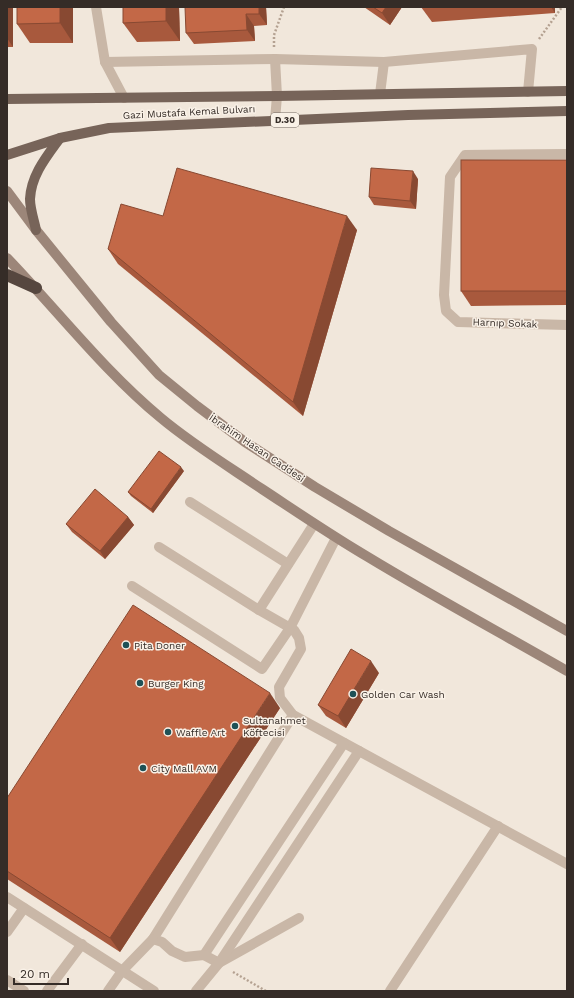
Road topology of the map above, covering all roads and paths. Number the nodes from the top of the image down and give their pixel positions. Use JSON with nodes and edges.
{"nodes":[{"id":1,"x":96,"y":7,"type":"edge"},
{"id":2,"x":284,"y":7,"type":"edge"},
{"id":3,"x":562,"y":7,"type":"edge"},
{"id":4,"x":532,"y":49,"type":"junction"},
{"id":5,"x":275,"y":59,"type":"junction"},
{"id":6,"x":105,"y":62,"type":"junction"},
{"id":7,"x":384,"y":62,"type":"junction"},
{"id":8,"x":567,"y":91,"type":"edge"},
{"id":9,"x":528,"y":92,"type":"junction"},
{"id":10,"x":380,"y":94,"type":"junction"},
{"id":11,"x":277,"y":96,"type":"junction"},
{"id":12,"x":124,"y":98,"type":"junction"},
{"id":13,"x":7,"y":99,"type":"edge"},
{"id":14,"x":567,"y":112,"type":"edge"},
{"id":15,"x":275,"y":120,"type":"junction"},
{"id":16,"x":60,"y":138,"type":"junction"},
{"id":17,"x":567,"y":154,"type":"edge"},
{"id":18,"x":7,"y":155,"type":"edge"},
{"id":19,"x":7,"y":191,"type":"edge"},
{"id":20,"x":36,"y":230,"type":"junction"},
{"id":21,"x":7,"y":258,"type":"edge"},
{"id":22,"x":7,"y":275,"type":"edge"},
{"id":23,"x":36,"y":288,"type":"junction"},
{"id":24,"x":567,"y":325,"type":"edge"},
{"id":25,"x":190,"y":502,"type":"dead end"},
{"id":26,"x":314,"y":524,"type":"junction"},
{"id":27,"x":336,"y":538,"type":"junction"},
{"id":28,"x":159,"y":547,"type":"dead end"},
{"id":29,"x":288,"y":564,"type":"junction"},
{"id":30,"x":132,"y":586,"type":"dead end"},
{"id":31,"x":259,"y":610,"type":"junction"},
{"id":32,"x":290,"y":628,"type":"junction"},
{"id":33,"x":567,"y":631,"type":"edge"},
{"id":34,"x":567,"y":671,"type":"edge"},
{"id":35,"x":293,"y":715,"type":"junction"},
{"id":36,"x":344,"y":743,"type":"junction"},
{"id":37,"x":359,"y":751,"type":"junction"},
{"id":38,"x":498,"y":826,"type":"junction"},
{"id":39,"x":567,"y":864,"type":"edge"},
{"id":40,"x":7,"y":897,"type":"edge"},
{"id":41,"x":24,"y":908,"type":"junction"},
{"id":42,"x":299,"y":918,"type":"dead end"},
{"id":43,"x":7,"y":932,"type":"edge"},
{"id":44,"x":153,"y":939,"type":"junction"},
{"id":45,"x":82,"y":944,"type":"junction"},
{"id":46,"x":204,"y":955,"type":"junction"},
{"id":47,"x":219,"y":963,"type":"junction"},
{"id":48,"x":122,"y":971,"type":"junction"},
{"id":49,"x":7,"y":980,"type":"edge"},
{"id":50,"x":24,"y":991,"type":"edge"},
{"id":51,"x":47,"y":991,"type":"edge"},
{"id":52,"x":108,"y":991,"type":"edge"},
{"id":53,"x":154,"y":991,"type":"edge"},
{"id":54,"x":196,"y":991,"type":"edge"},
{"id":55,"x":266,"y":991,"type":"edge"},
{"id":56,"x":390,"y":991,"type":"edge"}],
"edges":[{"from":1,"to":6,"type":"street"},
{"from":2,"to":5,"type":"path"},
{"from":3,"to":4,"type":"path"},
{"from":4,"to":7,"type":"street"},
{"from":4,"to":9,"type":"street"},
{"from":5,"to":6,"type":"street"},
{"from":5,"to":7,"type":"street"},
{"from":5,"to":11,"type":"street"},
{"from":6,"to":12,"type":"street"},
{"from":7,"to":10,"type":"street"},
{"from":8,"to":9,"type":"main road","name":"Gazi Mustafa Kemal Bulvarı"},
{"from":9,"to":10,"type":"main road","name":"Gazi Mustafa Kemal Bulvarı"},
{"from":10,"to":11,"type":"main road","name":"Gazi Mustafa Kemal Bulvarı"},
{"from":11,"to":12,"type":"main road","name":"Gazi Mustafa Kemal Bulvarı"},
{"from":11,"to":15,"type":"street"},
{"from":12,"to":13,"type":"main road","name":"Gazi Mustafa Kemal Bulvarı"},
{"from":14,"to":15,"type":"main road","name":"Gazi Mustafa Kemal Bulvarı","number":"D.30"},
{"from":15,"to":16,"type":"main road","name":"Gazi Mustafa Kemal Bulvarı","number":"D.30"},
{"from":16,"to":18,"type":"main road","name":"Gazi Mustafa Kemal Bulvarı","number":"D.30"},
{"from":16,"to":20,"type":"main road"},
{"from":17,"to":24,"type":"street","name":"Harnıp Sokak"},
{"from":19,"to":20,"type":"main road","name":"İbrahim Hasan Caddesi"},
{"from":20,"to":33,"type":"main road","name":"İbrahim Hasan Caddesi"},
{"from":21,"to":23,"type":"main road"},
{"from":22,"to":23,"type":"highway"},
{"from":23,"to":26,"type":"main road"},
{"from":25,"to":29,"type":"street"},
{"from":26,"to":27,"type":"main road"},
{"from":26,"to":29,"type":"street"},
{"from":27,"to":32,"type":"street"},
{"from":27,"to":34,"type":"main road"},
{"from":28,"to":31,"type":"street"},
{"from":29,"to":31,"type":"street"},
{"from":30,"to":32,"type":"street"},
{"from":31,"to":32,"type":"street"},
{"from":32,"to":35,"type":"street"},
{"from":35,"to":36,"type":"street"},
{"from":35,"to":44,"type":"street"},
{"from":36,"to":37,"type":"street"},
{"from":36,"to":46,"type":"street"},
{"from":37,"to":38,"type":"street"},
{"from":37,"to":47,"type":"street"},
{"from":38,"to":39,"type":"street"},
{"from":38,"to":56,"type":"street"},
{"from":40,"to":41,"type":"street"},
{"from":41,"to":43,"type":"street"},
{"from":41,"to":45,"type":"street"},
{"from":42,"to":47,"type":"street"},
{"from":44,"to":46,"type":"street"},
{"from":44,"to":48,"type":"street"},
{"from":45,"to":48,"type":"street"},
{"from":45,"to":51,"type":"street"},
{"from":46,"to":47,"type":"street"},
{"from":47,"to":54,"type":"street"},
{"from":47,"to":55,"type":"path"},
{"from":48,"to":52,"type":"street"},
{"from":48,"to":53,"type":"street"},
{"from":49,"to":50,"type":"street"}]}
